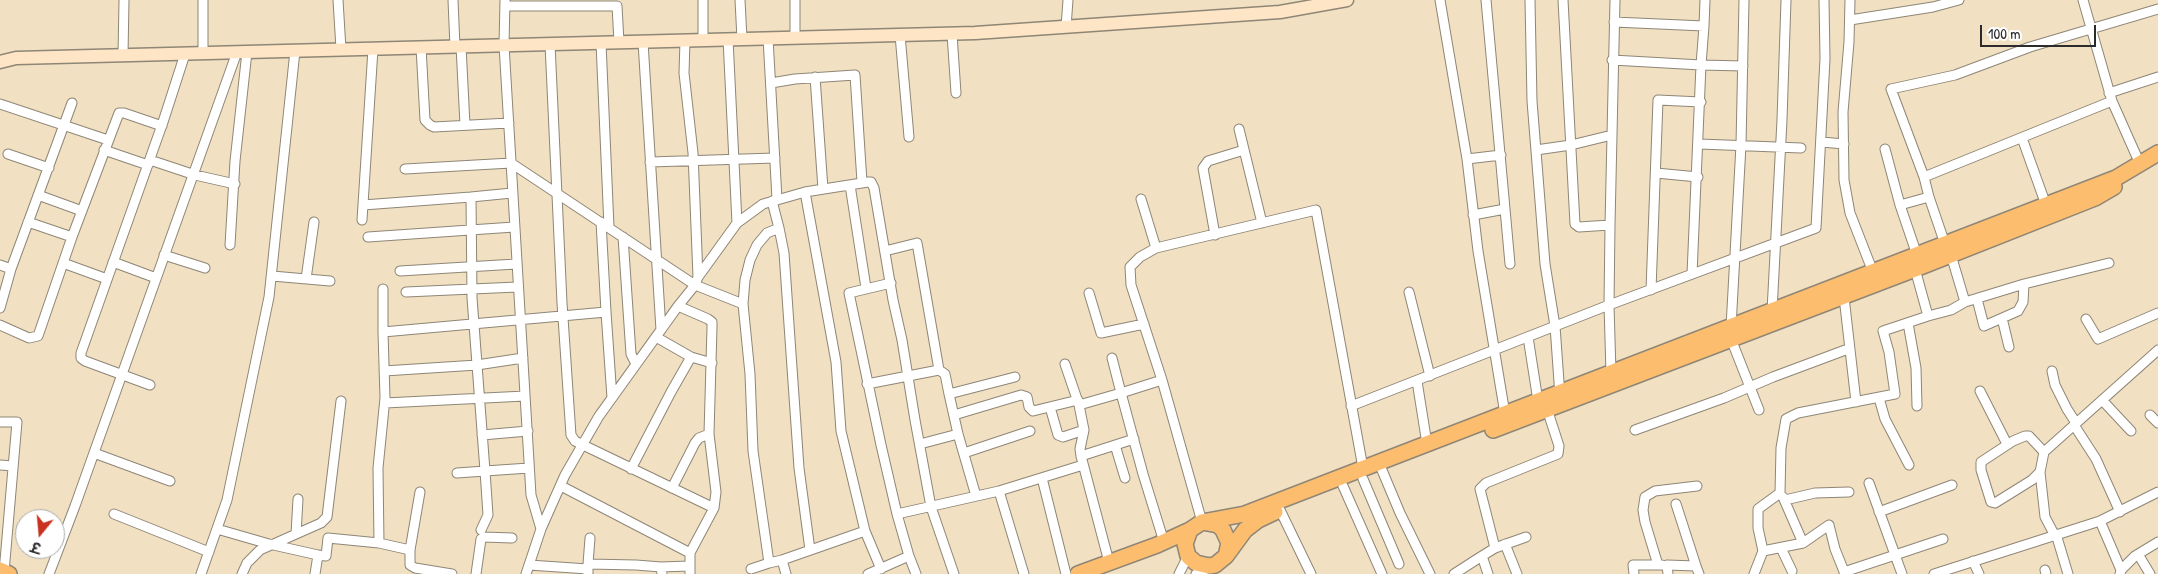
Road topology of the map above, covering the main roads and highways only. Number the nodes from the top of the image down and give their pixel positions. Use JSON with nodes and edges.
{"nodes":[{"id":1,"x":2158,"y":153,"type":"edge"},
{"id":2,"x":2158,"y":160,"type":"edge"},
{"id":3,"x":1948,"y":250,"type":"junction"},
{"id":4,"x":1916,"y":262,"type":"junction"},
{"id":5,"x":1731,"y":333,"type":"junction"},
{"id":6,"x":1561,"y":398,"type":"junction"},
{"id":7,"x":1542,"y":405,"type":"junction"},
{"id":8,"x":1381,"y":467,"type":"junction"},
{"id":9,"x":1363,"y":473,"type":"junction"},
{"id":10,"x":1196,"y":526,"type":"junction"},
{"id":11,"x":1187,"y":554,"type":"junction"},
{"id":12,"x":1218,"y":565,"type":"edge"},
{"id":13,"x":1106,"y":568,"type":"edge"},
{"id":14,"x":1078,"y":574,"type":"edge"}],
"edges":[{"from":1,"to":3,"type":"main road"},
{"from":2,"to":3,"type":"main road"},
{"from":3,"to":4,"type":"main road"},
{"from":4,"to":5,"type":"main road"},
{"from":4,"to":5,"type":"main road"},
{"from":5,"to":6,"type":"main road"},
{"from":5,"to":6,"type":"main road"},
{"from":6,"to":7,"type":"main road"},
{"from":7,"to":8,"type":"main road"},
{"from":7,"to":8,"type":"main road"},
{"from":8,"to":9,"type":"main road"},
{"from":9,"to":10,"type":"main road"},
{"from":9,"to":12,"type":"main road"},
{"from":10,"to":11,"type":"main road"},
{"from":10,"to":12,"type":"main road"},
{"from":10,"to":13,"type":"main road"},
{"from":11,"to":12,"type":"main road"},
{"from":11,"to":13,"type":"main road"},
{"from":13,"to":14,"type":"main road"}]}
